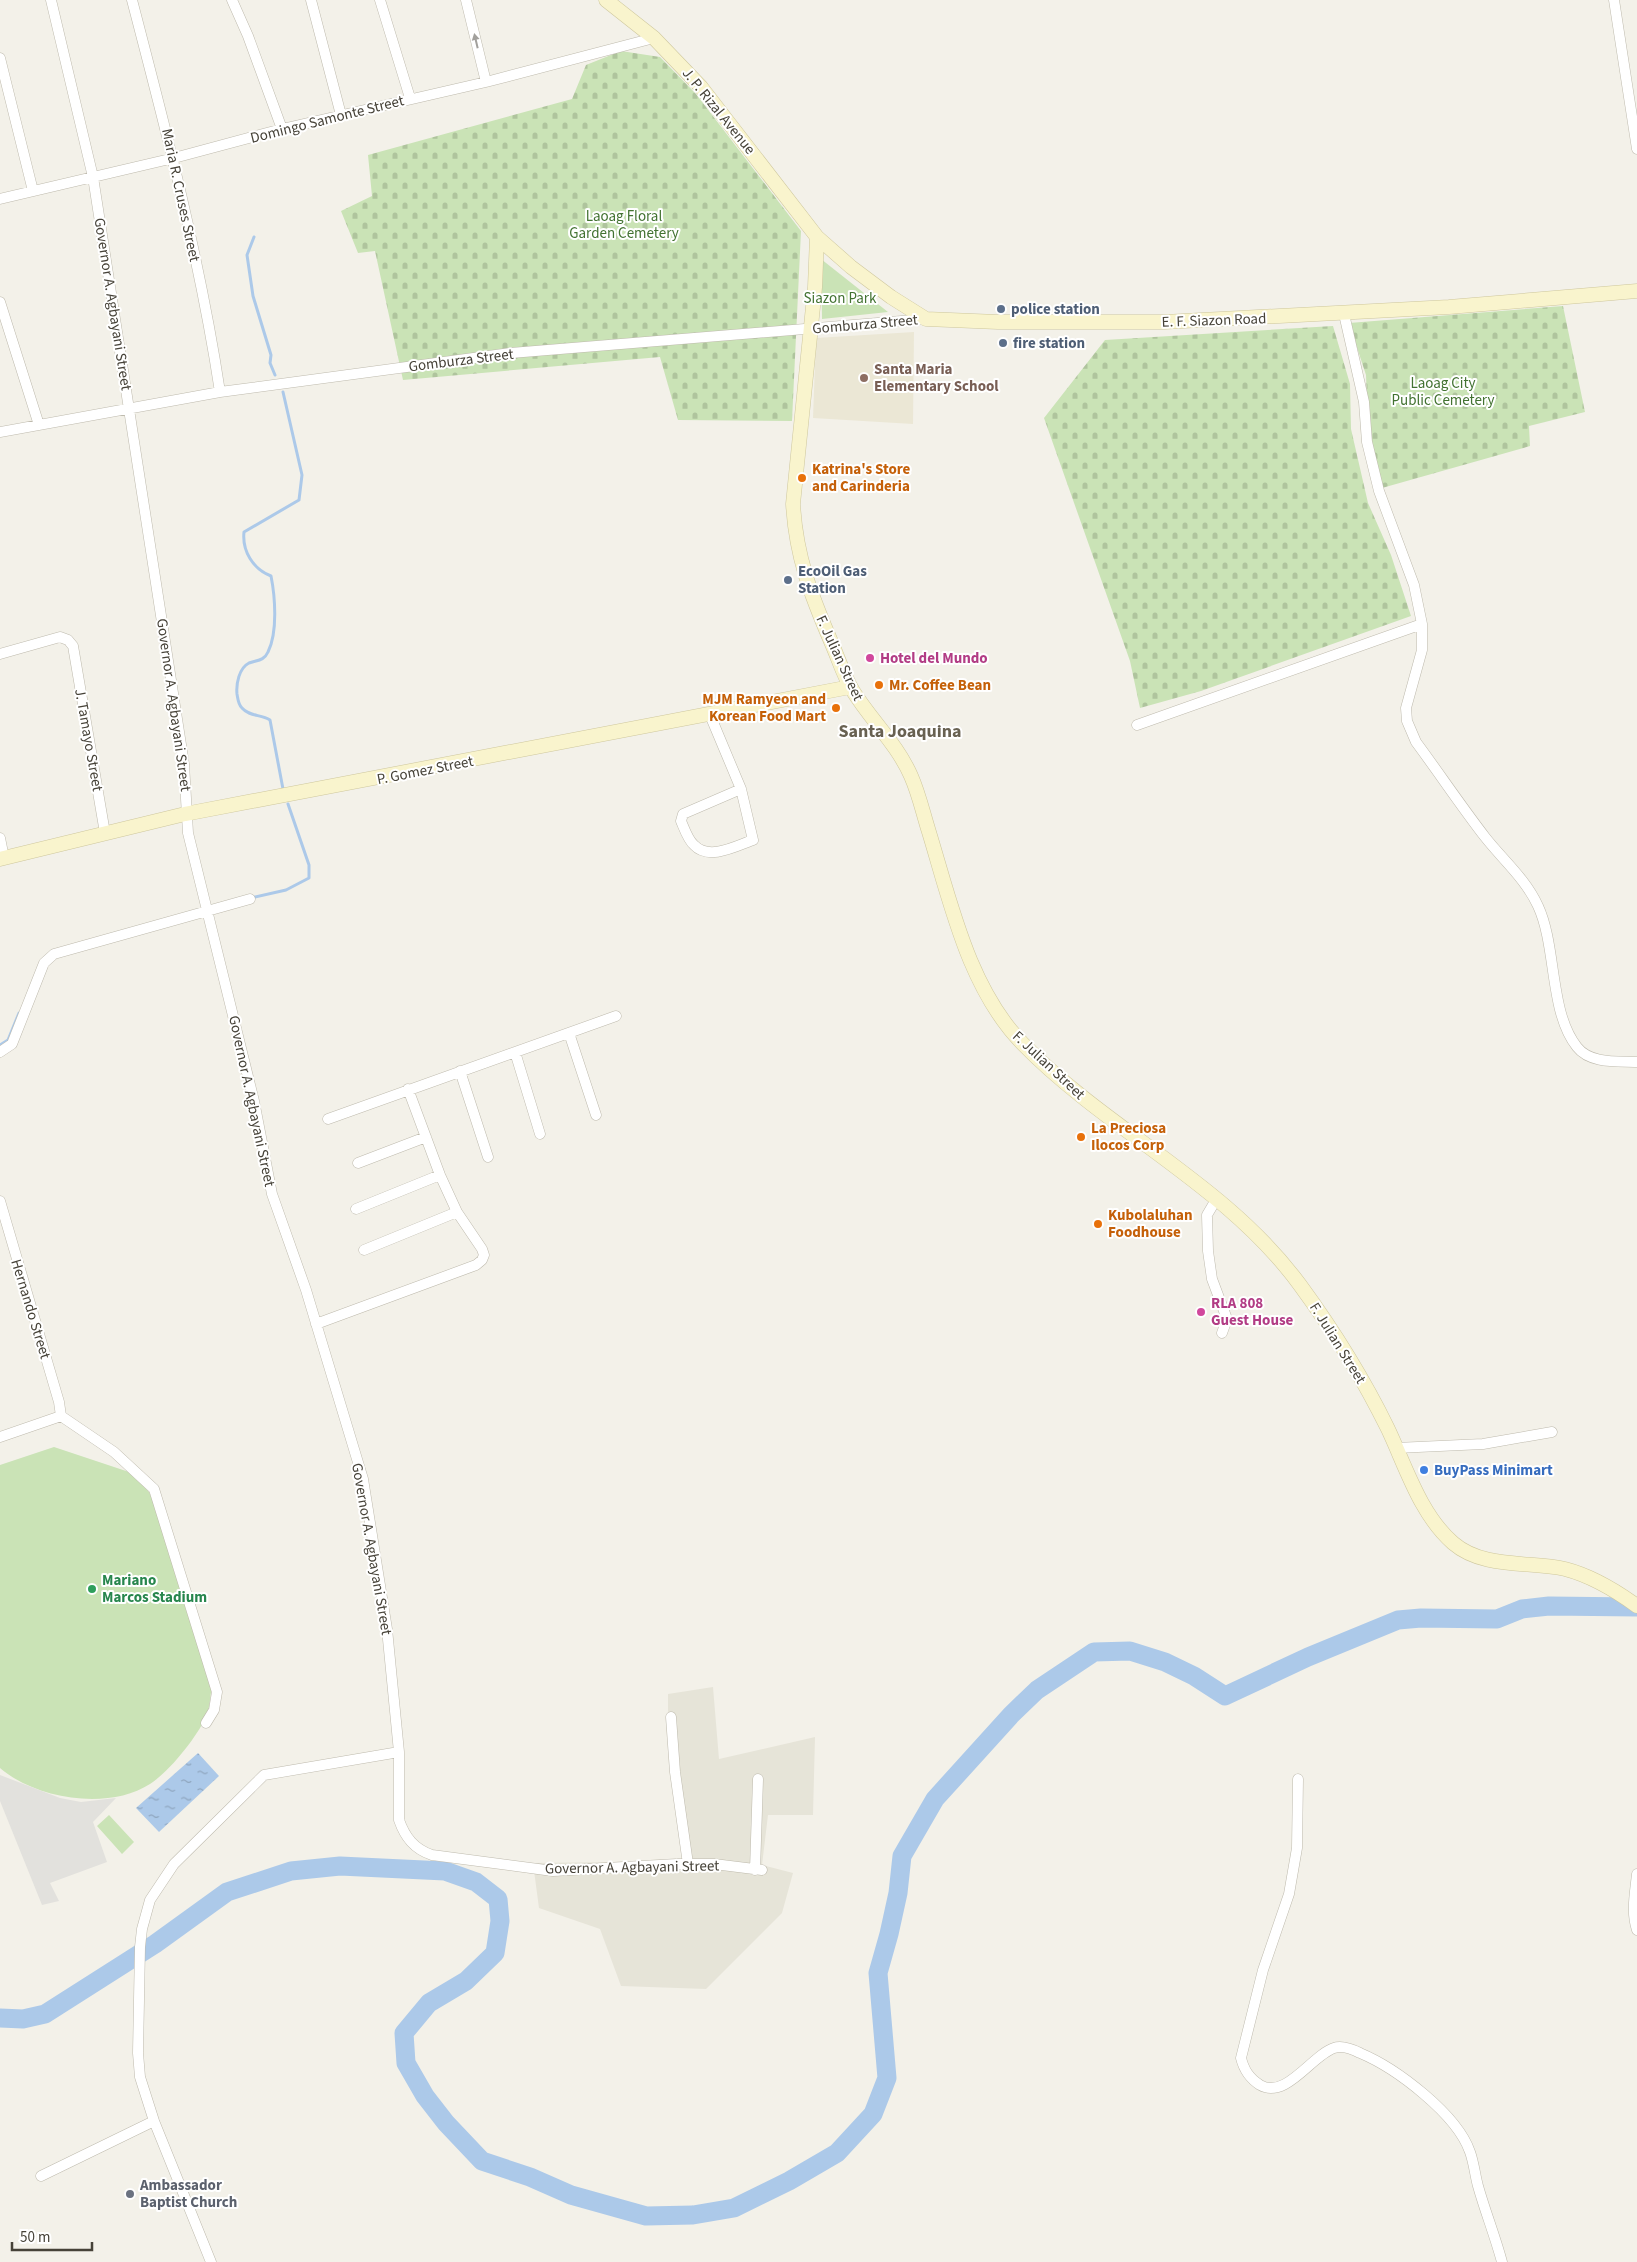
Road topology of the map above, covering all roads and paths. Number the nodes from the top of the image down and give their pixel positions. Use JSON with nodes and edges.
{"nodes":[{"id":1,"x":51,"y":0,"type":"edge"},
{"id":2,"x":132,"y":0,"type":"edge"},
{"id":3,"x":232,"y":0,"type":"edge"},
{"id":4,"x":311,"y":0,"type":"edge"},
{"id":5,"x":380,"y":0,"type":"edge"},
{"id":6,"x":466,"y":0,"type":"edge"},
{"id":7,"x":606,"y":0,"type":"edge"},
{"id":8,"x":1614,"y":0,"type":"edge"},
{"id":9,"x":654,"y":38,"type":"junction"},
{"id":10,"x":0,"y":58,"type":"edge"},
{"id":11,"x":486,"y":82,"type":"junction"},
{"id":12,"x":410,"y":98,"type":"junction"},
{"id":13,"x":341,"y":115,"type":"junction"},
{"id":14,"x":282,"y":129,"type":"junction"},
{"id":15,"x":1637,"y":149,"type":"edge"},
{"id":16,"x":174,"y":158,"type":"junction"},
{"id":17,"x":93,"y":177,"type":"junction"},
{"id":18,"x":33,"y":191,"type":"junction"},
{"id":19,"x":0,"y":198,"type":"edge"},
{"id":20,"x":817,"y":237,"type":"junction"},
{"id":21,"x":1637,"y":290,"type":"edge"},
{"id":22,"x":0,"y":302,"type":"edge"},
{"id":23,"x":1344,"y":314,"type":"junction"},
{"id":24,"x":926,"y":319,"type":"junction"},
{"id":25,"x":811,"y":329,"type":"junction"},
{"id":26,"x":220,"y":392,"type":"junction"},
{"id":27,"x":129,"y":408,"type":"junction"},
{"id":28,"x":39,"y":425,"type":"junction"},
{"id":29,"x":0,"y":432,"type":"edge"},
{"id":30,"x":1422,"y":624,"type":"junction"},
{"id":31,"x":0,"y":654,"type":"edge"},
{"id":32,"x":850,"y":687,"type":"junction"},
{"id":33,"x":710,"y":715,"type":"junction"},
{"id":34,"x":1137,"y":726,"type":"dead end"},
{"id":35,"x":741,"y":789,"type":"junction"},
{"id":36,"x":185,"y":814,"type":"junction"},
{"id":37,"x":105,"y":833,"type":"junction"},
{"id":38,"x":0,"y":838,"type":"edge"},
{"id":39,"x":2,"y":858,"type":"edge"},
{"id":40,"x":250,"y":899,"type":"dead end"},
{"id":41,"x":207,"y":912,"type":"junction"},
{"id":42,"x":616,"y":1016,"type":"dead end"},
{"id":43,"x":569,"y":1033,"type":"junction"},
{"id":44,"x":0,"y":1052,"type":"edge"},
{"id":45,"x":515,"y":1052,"type":"junction"},
{"id":46,"x":1637,"y":1062,"type":"edge"},
{"id":47,"x":460,"y":1071,"type":"junction"},
{"id":48,"x":408,"y":1089,"type":"junction"},
{"id":49,"x":596,"y":1115,"type":"dead end"},
{"id":50,"x":328,"y":1118,"type":"dead end"},
{"id":51,"x":540,"y":1134,"type":"dead end"},
{"id":52,"x":426,"y":1137,"type":"junction"},
{"id":53,"x":488,"y":1157,"type":"dead end"},
{"id":54,"x":358,"y":1163,"type":"dead end"},
{"id":55,"x":440,"y":1175,"type":"junction"},
{"id":56,"x":1217,"y":1198,"type":"junction"},
{"id":57,"x":0,"y":1201,"type":"edge"},
{"id":58,"x":356,"y":1209,"type":"dead end"},
{"id":59,"x":456,"y":1212,"type":"junction"},
{"id":60,"x":364,"y":1250,"type":"dead end"},
{"id":61,"x":316,"y":1324,"type":"junction"},
{"id":62,"x":1222,"y":1333,"type":"dead end"},
{"id":63,"x":61,"y":1416,"type":"junction"},
{"id":64,"x":1552,"y":1432,"type":"dead end"},
{"id":65,"x":0,"y":1437,"type":"edge"},
{"id":66,"x":1396,"y":1448,"type":"junction"},
{"id":67,"x":1637,"y":1606,"type":"edge"},
{"id":68,"x":671,"y":1717,"type":"dead end"},
{"id":69,"x":206,"y":1723,"type":"dead end"},
{"id":70,"x":399,"y":1752,"type":"junction"},
{"id":71,"x":758,"y":1779,"type":"dead end"},
{"id":72,"x":1298,"y":1780,"type":"dead end"},
{"id":73,"x":688,"y":1864,"type":"junction"},
{"id":74,"x":1637,"y":1874,"type":"edge"},
{"id":75,"x":1637,"y":1930,"type":"edge"},
{"id":76,"x":154,"y":2121,"type":"junction"},
{"id":77,"x":41,"y":2176,"type":"dead end"},
{"id":78,"x":211,"y":2262,"type":"edge"},
{"id":79,"x":1502,"y":2262,"type":"edge"}],
"edges":[{"from":1,"to":17,"type":"street","name":"Governor A. Agbayani Street"},
{"from":2,"to":16,"type":"street","name":"Maria R. Cruses Street"},
{"from":3,"to":14,"type":"street"},
{"from":4,"to":13,"type":"street"},
{"from":5,"to":12,"type":"street"},
{"from":11,"to":6,"type":"street","one_way":true},
{"from":7,"to":9,"type":"street","name":"J. P. Rizal Avenue"},
{"from":8,"to":15,"type":"street"},
{"from":9,"to":11,"type":"street","name":"Domingo Samonte Street"},
{"from":9,"to":20,"type":"street","name":"J. P. Rizal Avenue"},
{"from":10,"to":18,"type":"street"},
{"from":11,"to":12,"type":"street","name":"Domingo Samonte Street"},
{"from":12,"to":13,"type":"street","name":"Domingo Samonte Street"},
{"from":13,"to":14,"type":"street","name":"Domingo Samonte Street"},
{"from":14,"to":16,"type":"street","name":"Domingo Samonte Street"},
{"from":16,"to":17,"type":"street","name":"Domingo Samonte Street"},
{"from":16,"to":26,"type":"street","name":"Maria R. Cruses Street"},
{"from":17,"to":18,"type":"street","name":"Domingo Samonte Street"},
{"from":17,"to":27,"type":"street","name":"Governor A. Agbayani Street"},
{"from":18,"to":19,"type":"street","name":"Domingo Samonte Street"},
{"from":20,"to":24,"type":"street","name":"E. F. Siazon Road"},
{"from":20,"to":25,"type":"street","name":"F. Julian Street"},
{"from":21,"to":23,"type":"street","name":"E. F. Siazon Road"},
{"from":22,"to":28,"type":"street"},
{"from":23,"to":24,"type":"street","name":"E. F. Siazon Road"},
{"from":23,"to":30,"type":"street"},
{"from":24,"to":25,"type":"street","name":"Gomburza Street"},
{"from":25,"to":26,"type":"street","name":"Gomburza Street"},
{"from":25,"to":32,"type":"street","name":"F. Julian Street"},
{"from":26,"to":27,"type":"street","name":"Gomburza Street"},
{"from":27,"to":28,"type":"street","name":"Gomburza Street"},
{"from":27,"to":36,"type":"street","name":"Governor A. Agbayani Street"},
{"from":28,"to":29,"type":"street","name":"Gomburza Street"},
{"from":30,"to":34,"type":"street"},
{"from":30,"to":46,"type":"street"},
{"from":31,"to":37,"type":"street","name":"J. Tamayo Street"},
{"from":32,"to":33,"type":"street","name":"P. Gomez Street"},
{"from":32,"to":56,"type":"street","name":"F. Julian Street"},
{"from":33,"to":35,"type":"street"},
{"from":33,"to":36,"type":"street","name":"P. Gomez Street"},
{"from":35,"to":35,"type":"street"},
{"from":36,"to":37,"type":"street","name":"P. Gomez Street"},
{"from":36,"to":41,"type":"street","name":"Governor A. Agbayani Street"},
{"from":37,"to":39,"type":"street","name":"P. Gomez Street"},
{"from":38,"to":39,"type":"street"},
{"from":40,"to":41,"type":"street"},
{"from":41,"to":44,"type":"street"},
{"from":41,"to":61,"type":"street","name":"Governor A. Agbayani Street"},
{"from":42,"to":43,"type":"street"},
{"from":43,"to":45,"type":"street"},
{"from":43,"to":49,"type":"street"},
{"from":45,"to":47,"type":"street"},
{"from":45,"to":51,"type":"street"},
{"from":47,"to":48,"type":"street"},
{"from":47,"to":53,"type":"street"},
{"from":48,"to":50,"type":"street"},
{"from":48,"to":52,"type":"street"},
{"from":52,"to":54,"type":"street"},
{"from":52,"to":55,"type":"street"},
{"from":55,"to":58,"type":"street"},
{"from":55,"to":59,"type":"street"},
{"from":56,"to":62,"type":"street"},
{"from":56,"to":66,"type":"street","name":"F. Julian Street"},
{"from":57,"to":63,"type":"street","name":"Hernando Street"},
{"from":59,"to":60,"type":"street"},
{"from":59,"to":61,"type":"street"},
{"from":61,"to":70,"type":"street","name":"Governor A. Agbayani Street"},
{"from":63,"to":65,"type":"street"},
{"from":63,"to":69,"type":"street"},
{"from":64,"to":66,"type":"street"},
{"from":66,"to":67,"type":"street","name":"F. Julian Street"},
{"from":68,"to":73,"type":"street"},
{"from":70,"to":73,"type":"street","name":"Governor A. Agbayani Street"},
{"from":70,"to":76,"type":"street"},
{"from":71,"to":73,"type":"street","name":"Governor A. Agbayani Street"},
{"from":72,"to":79,"type":"street"},
{"from":74,"to":75,"type":"street"},
{"from":76,"to":77,"type":"street"},
{"from":76,"to":78,"type":"street"}]}
